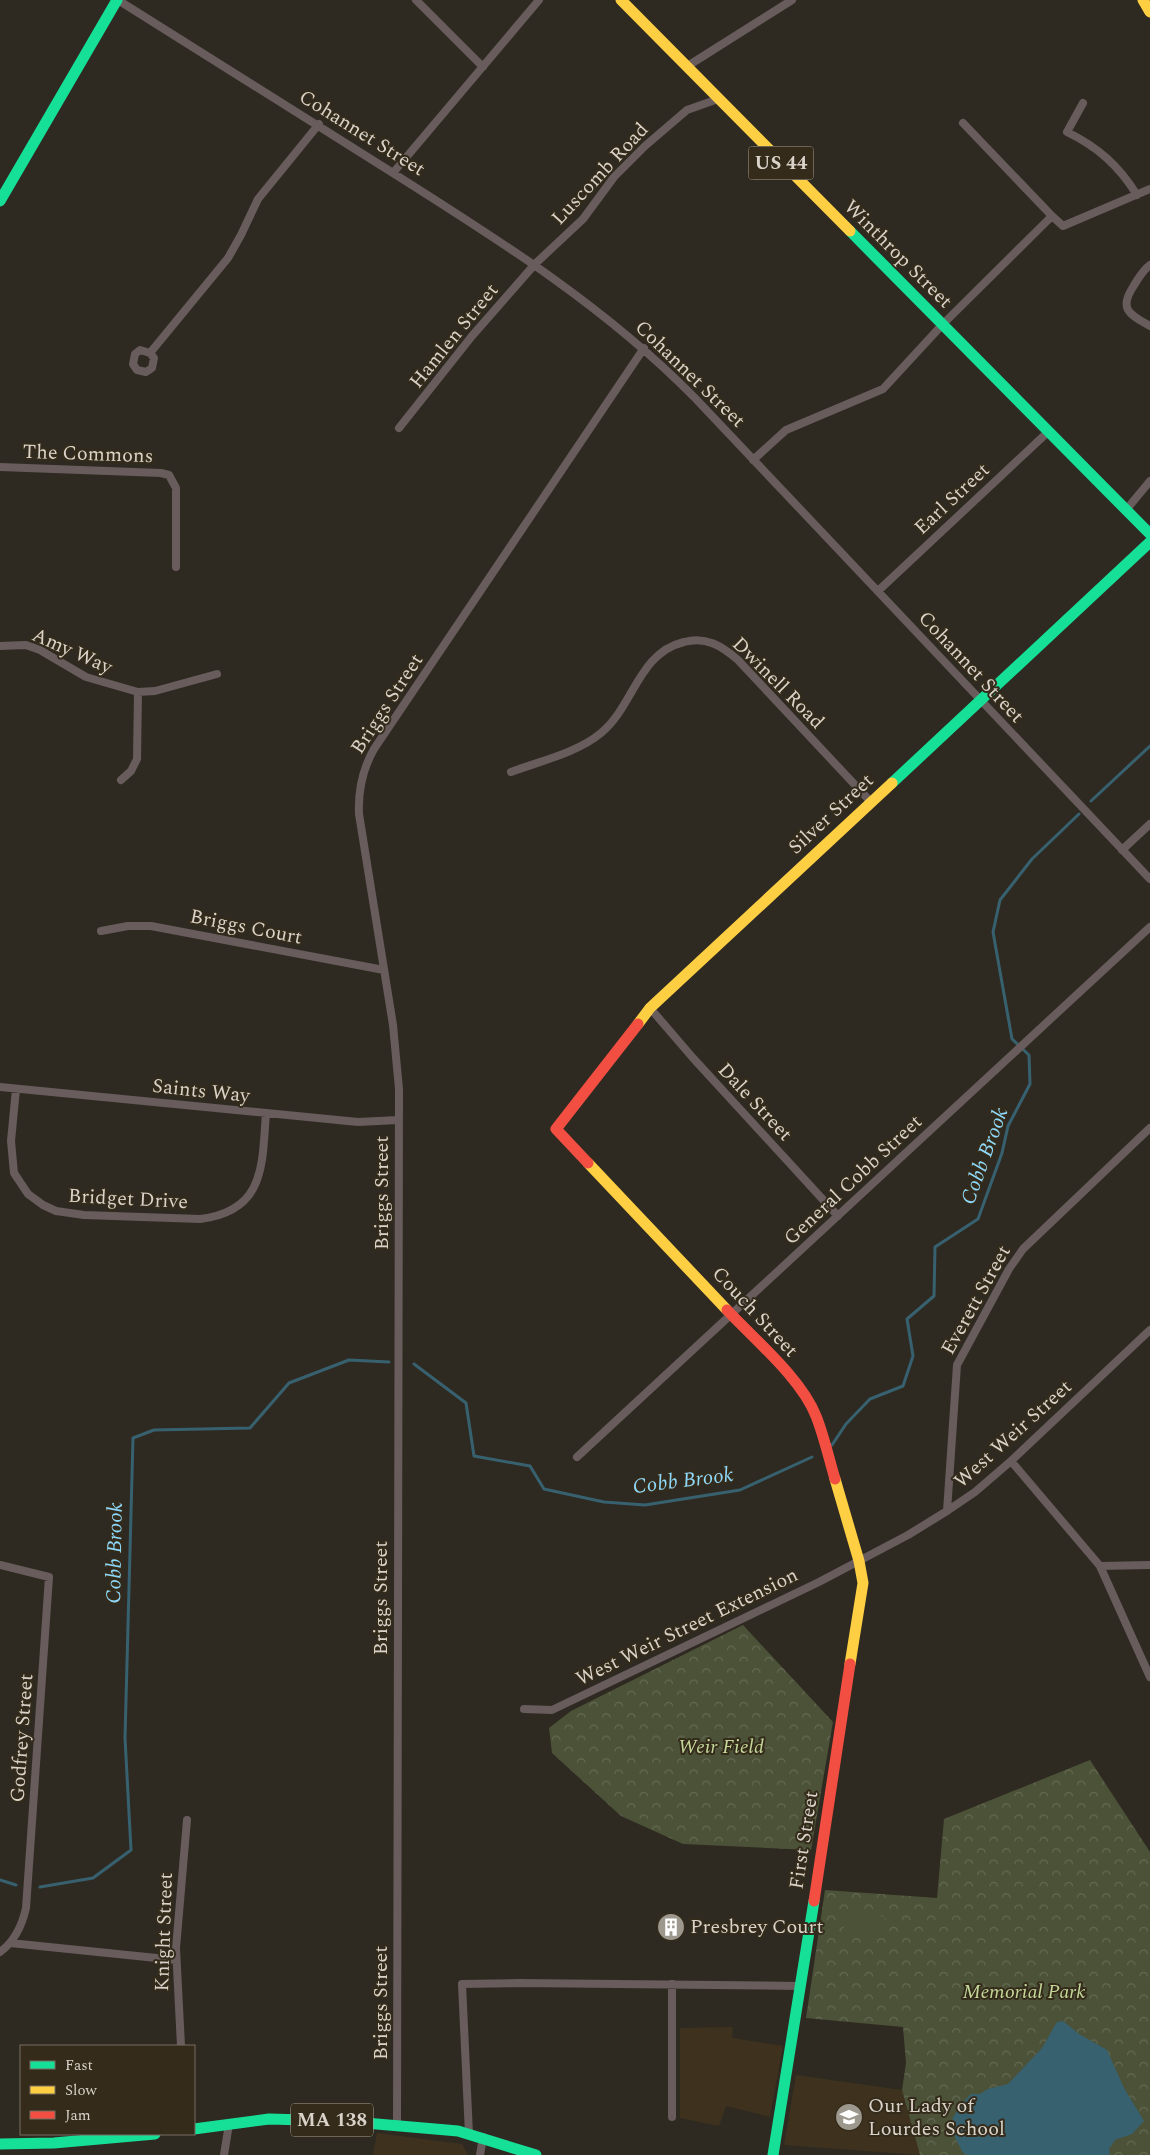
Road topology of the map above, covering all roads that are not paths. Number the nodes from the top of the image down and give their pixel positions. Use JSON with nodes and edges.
{"nodes":[{"id":1,"x":117,"y":0,"type":"edge"},
{"id":2,"x":416,"y":0,"type":"edge"},
{"id":3,"x":539,"y":0,"type":"edge"},
{"id":4,"x":621,"y":0,"type":"edge"},
{"id":5,"x":792,"y":0,"type":"edge"},
{"id":6,"x":1143,"y":0,"type":"edge"},
{"id":7,"x":1150,"y":12,"type":"edge"},
{"id":8,"x":483,"y":67,"type":"junction"},
{"id":9,"x":686,"y":67,"type":"junction"},
{"id":10,"x":718,"y":99,"type":"junction"},
{"id":11,"x":1082,"y":103,"type":"dead end"},
{"id":12,"x":963,"y":123,"type":"dead end"},
{"id":13,"x":319,"y":124,"type":"junction"},
{"id":14,"x":393,"y":173,"type":"junction"},
{"id":15,"x":1150,"y":189,"type":"edge"},
{"id":16,"x":1136,"y":195,"type":"junction"},
{"id":17,"x":0,"y":201,"type":"edge"},
{"id":18,"x":1052,"y":216,"type":"junction"},
{"id":19,"x":535,"y":264,"type":"junction"},
{"id":20,"x":1150,"y":265,"type":"edge"},
{"id":21,"x":942,"y":325,"type":"junction"},
{"id":22,"x":1150,"y":326,"type":"edge"},
{"id":23,"x":644,"y":348,"type":"junction"},
{"id":24,"x":150,"y":352,"type":"dead end"},
{"id":25,"x":399,"y":428,"type":"dead end"},
{"id":26,"x":1049,"y":431,"type":"junction"},
{"id":27,"x":753,"y":460,"type":"junction"},
{"id":28,"x":0,"y":467,"type":"edge"},
{"id":29,"x":1150,"y":481,"type":"edge"},
{"id":30,"x":1126,"y":510,"type":"junction"},
{"id":31,"x":1150,"y":534,"type":"edge"},
{"id":32,"x":1150,"y":542,"type":"edge"},
{"id":33,"x":176,"y":567,"type":"dead end"},
{"id":34,"x":878,"y":592,"type":"junction"},
{"id":35,"x":0,"y":646,"type":"edge"},
{"id":36,"x":217,"y":674,"type":"dead end"},
{"id":37,"x":138,"y":692,"type":"junction"},
{"id":38,"x":980,"y":700,"type":"junction"},
{"id":39,"x":511,"y":772,"type":"dead end"},
{"id":40,"x":120,"y":780,"type":"dead end"},
{"id":41,"x":871,"y":802,"type":"junction"},
{"id":42,"x":1150,"y":824,"type":"edge"},
{"id":43,"x":1122,"y":850,"type":"junction"},
{"id":44,"x":1150,"y":880,"type":"edge"},
{"id":45,"x":1150,"y":927,"type":"edge"},
{"id":46,"x":101,"y":931,"type":"dead end"},
{"id":47,"x":384,"y":970,"type":"junction"},
{"id":48,"x":650,"y":1008,"type":"junction"},
{"id":49,"x":0,"y":1088,"type":"edge"},
{"id":50,"x":16,"y":1089,"type":"junction"},
{"id":51,"x":266,"y":1114,"type":"junction"},
{"id":52,"x":398,"y":1120,"type":"junction"},
{"id":53,"x":1150,"y":1128,"type":"edge"},
{"id":54,"x":556,"y":1129,"type":"joint"},
{"id":55,"x":838,"y":1216,"type":"junction"},
{"id":56,"x":731,"y":1315,"type":"junction"},
{"id":57,"x":1150,"y":1330,"type":"edge"},
{"id":58,"x":577,"y":1457,"type":"dead end"},
{"id":59,"x":1011,"y":1461,"type":"junction"},
{"id":60,"x":947,"y":1511,"type":"junction"},
{"id":61,"x":860,"y":1561,"type":"junction"},
{"id":62,"x":0,"y":1565,"type":"edge"},
{"id":63,"x":1150,"y":1565,"type":"edge"},
{"id":64,"x":1100,"y":1566,"type":"junction"},
{"id":65,"x":1150,"y":1677,"type":"edge"},
{"id":66,"x":524,"y":1709,"type":"dead end"},
{"id":67,"x":187,"y":1820,"type":"dead end"},
{"id":68,"x":10,"y":1943,"type":"junction"},
{"id":69,"x":0,"y":1952,"type":"edge"},
{"id":70,"x":176,"y":1960,"type":"junction"},
{"id":71,"x":672,"y":1984,"type":"junction"},
{"id":72,"x":802,"y":1986,"type":"junction"},
{"id":73,"x":181,"y":2045,"type":"edge"},
{"id":74,"x":672,"y":2117,"type":"dead end"},
{"id":75,"x":229,"y":2124,"type":"junction"},
{"id":76,"x":397,"y":2126,"type":"junction"},
{"id":77,"x":195,"y":2129,"type":"edge"},
{"id":78,"x":469,"y":2134,"type":"junction"},
{"id":79,"x":144,"y":2135,"type":"edge"},
{"id":80,"x":483,"y":2137,"type":"junction"},
{"id":81,"x":0,"y":2144,"type":"edge"},
{"id":82,"x":224,"y":2155,"type":"edge"},
{"id":83,"x":480,"y":2155,"type":"edge"},
{"id":84,"x":536,"y":2155,"type":"edge"},
{"id":85,"x":773,"y":2155,"type":"edge"}],
"edges":[{"from":1,"to":13,"type":"street","name":"Cohannet Street"},
{"from":1,"to":17,"type":"main road"},
{"from":2,"to":8,"type":"street"},
{"from":3,"to":8,"type":"street"},
{"from":4,"to":9,"type":"main road","name":"Winthrop Street","number":"US 44"},
{"from":5,"to":9,"type":"street"},
{"from":6,"to":7,"type":"main road"},
{"from":8,"to":14,"type":"street"},
{"from":9,"to":10,"type":"main road","name":"Winthrop Street","number":"US 44"},
{"from":10,"to":19,"type":"street","name":"Luscomb Road"},
{"from":10,"to":21,"type":"main road","name":"Winthrop Street","number":"US 44"},
{"from":11,"to":16,"type":"street"},
{"from":12,"to":18,"type":"street"},
{"from":13,"to":14,"type":"street","name":"Cohannet Street"},
{"from":13,"to":24,"type":"street"},
{"from":14,"to":19,"type":"street","name":"Cohannet Street"},
{"from":15,"to":16,"type":"street"},
{"from":16,"to":18,"type":"street"},
{"from":18,"to":21,"type":"street"},
{"from":19,"to":23,"type":"street","name":"Cohannet Street"},
{"from":19,"to":25,"type":"street","name":"Hamlen Street"},
{"from":20,"to":22,"type":"street"},
{"from":21,"to":26,"type":"main road","name":"Winthrop Street","number":"US 44"},
{"from":21,"to":27,"type":"street"},
{"from":23,"to":27,"type":"street","name":"Cohannet Street"},
{"from":23,"to":47,"type":"street","name":"Briggs Street"},
{"from":26,"to":30,"type":"main road","name":"Winthrop Street","number":"US 44"},
{"from":26,"to":34,"type":"street","name":"Earl Street"},
{"from":27,"to":34,"type":"street","name":"Cohannet Street"},
{"from":28,"to":33,"type":"street","name":"The Commons"},
{"from":29,"to":30,"type":"street"},
{"from":30,"to":31,"type":"main road","name":"Winthrop Street","number":"US 44"},
{"from":32,"to":38,"type":"main road","name":"Silver Street"},
{"from":34,"to":38,"type":"street","name":"Cohannet Street"},
{"from":35,"to":37,"type":"street","name":"Amy Way"},
{"from":36,"to":37,"type":"street","name":"Amy Way"},
{"from":37,"to":40,"type":"street"},
{"from":38,"to":41,"type":"main road","name":"Silver Street"},
{"from":38,"to":43,"type":"street","name":"Cohannet Street"},
{"from":39,"to":41,"type":"street","name":"Dwinell Road"},
{"from":41,"to":48,"type":"main road","name":"Silver Street"},
{"from":42,"to":43,"type":"street"},
{"from":43,"to":44,"type":"street","name":"Cohannet Street"},
{"from":45,"to":55,"type":"street","name":"General Cobb Street"},
{"from":46,"to":47,"type":"street","name":"Briggs Court"},
{"from":47,"to":52,"type":"street","name":"Briggs Street"},
{"from":48,"to":54,"type":"main road","name":"Silver Street"},
{"from":48,"to":55,"type":"street","name":"Dale Street"},
{"from":49,"to":50,"type":"street","name":"Saints Way"},
{"from":50,"to":51,"type":"street","name":"Saints Way"},
{"from":50,"to":51,"type":"street","name":"Bridget Drive"},
{"from":51,"to":52,"type":"street","name":"Saints Way"},
{"from":52,"to":76,"type":"street","name":"Briggs Street"},
{"from":53,"to":60,"type":"street","name":"Everett Street"},
{"from":54,"to":56,"type":"main road","name":"Couch Street"},
{"from":55,"to":56,"type":"street","name":"General Cobb Street"},
{"from":56,"to":58,"type":"street","name":"General Cobb Street"},
{"from":56,"to":61,"type":"main road","name":"Couch Street"},
{"from":57,"to":59,"type":"street","name":"West Weir Street"},
{"from":59,"to":60,"type":"street","name":"West Weir Street"},
{"from":59,"to":64,"type":"street"},
{"from":60,"to":61,"type":"street","name":"West Weir Street"},
{"from":61,"to":66,"type":"street","name":"West Weir Street Extension"},
{"from":61,"to":72,"type":"main road","name":"First Street"},
{"from":62,"to":68,"type":"street","name":"Godfrey Street"},
{"from":63,"to":64,"type":"street"},
{"from":64,"to":65,"type":"street"},
{"from":67,"to":70,"type":"street","name":"Knight Street"},
{"from":68,"to":69,"type":"street","name":"Godfrey Street"},
{"from":68,"to":70,"type":"street"},
{"from":70,"to":73,"type":"street","name":"Knight Street"},
{"from":71,"to":72,"type":"street"},
{"from":71,"to":74,"type":"street"},
{"from":71,"to":78,"type":"street"},
{"from":72,"to":85,"type":"main road","name":"First Street"},
{"from":75,"to":76,"type":"main road","number":"MA 138"},
{"from":75,"to":77,"type":"main road","number":"MA 138"},
{"from":75,"to":82,"type":"street"},
{"from":76,"to":78,"type":"main road","number":"MA 138"},
{"from":78,"to":80,"type":"main road","number":"MA 138"},
{"from":79,"to":81,"type":"main road"},
{"from":80,"to":83,"type":"street"},
{"from":80,"to":84,"type":"main road","number":"MA 138"}]}
